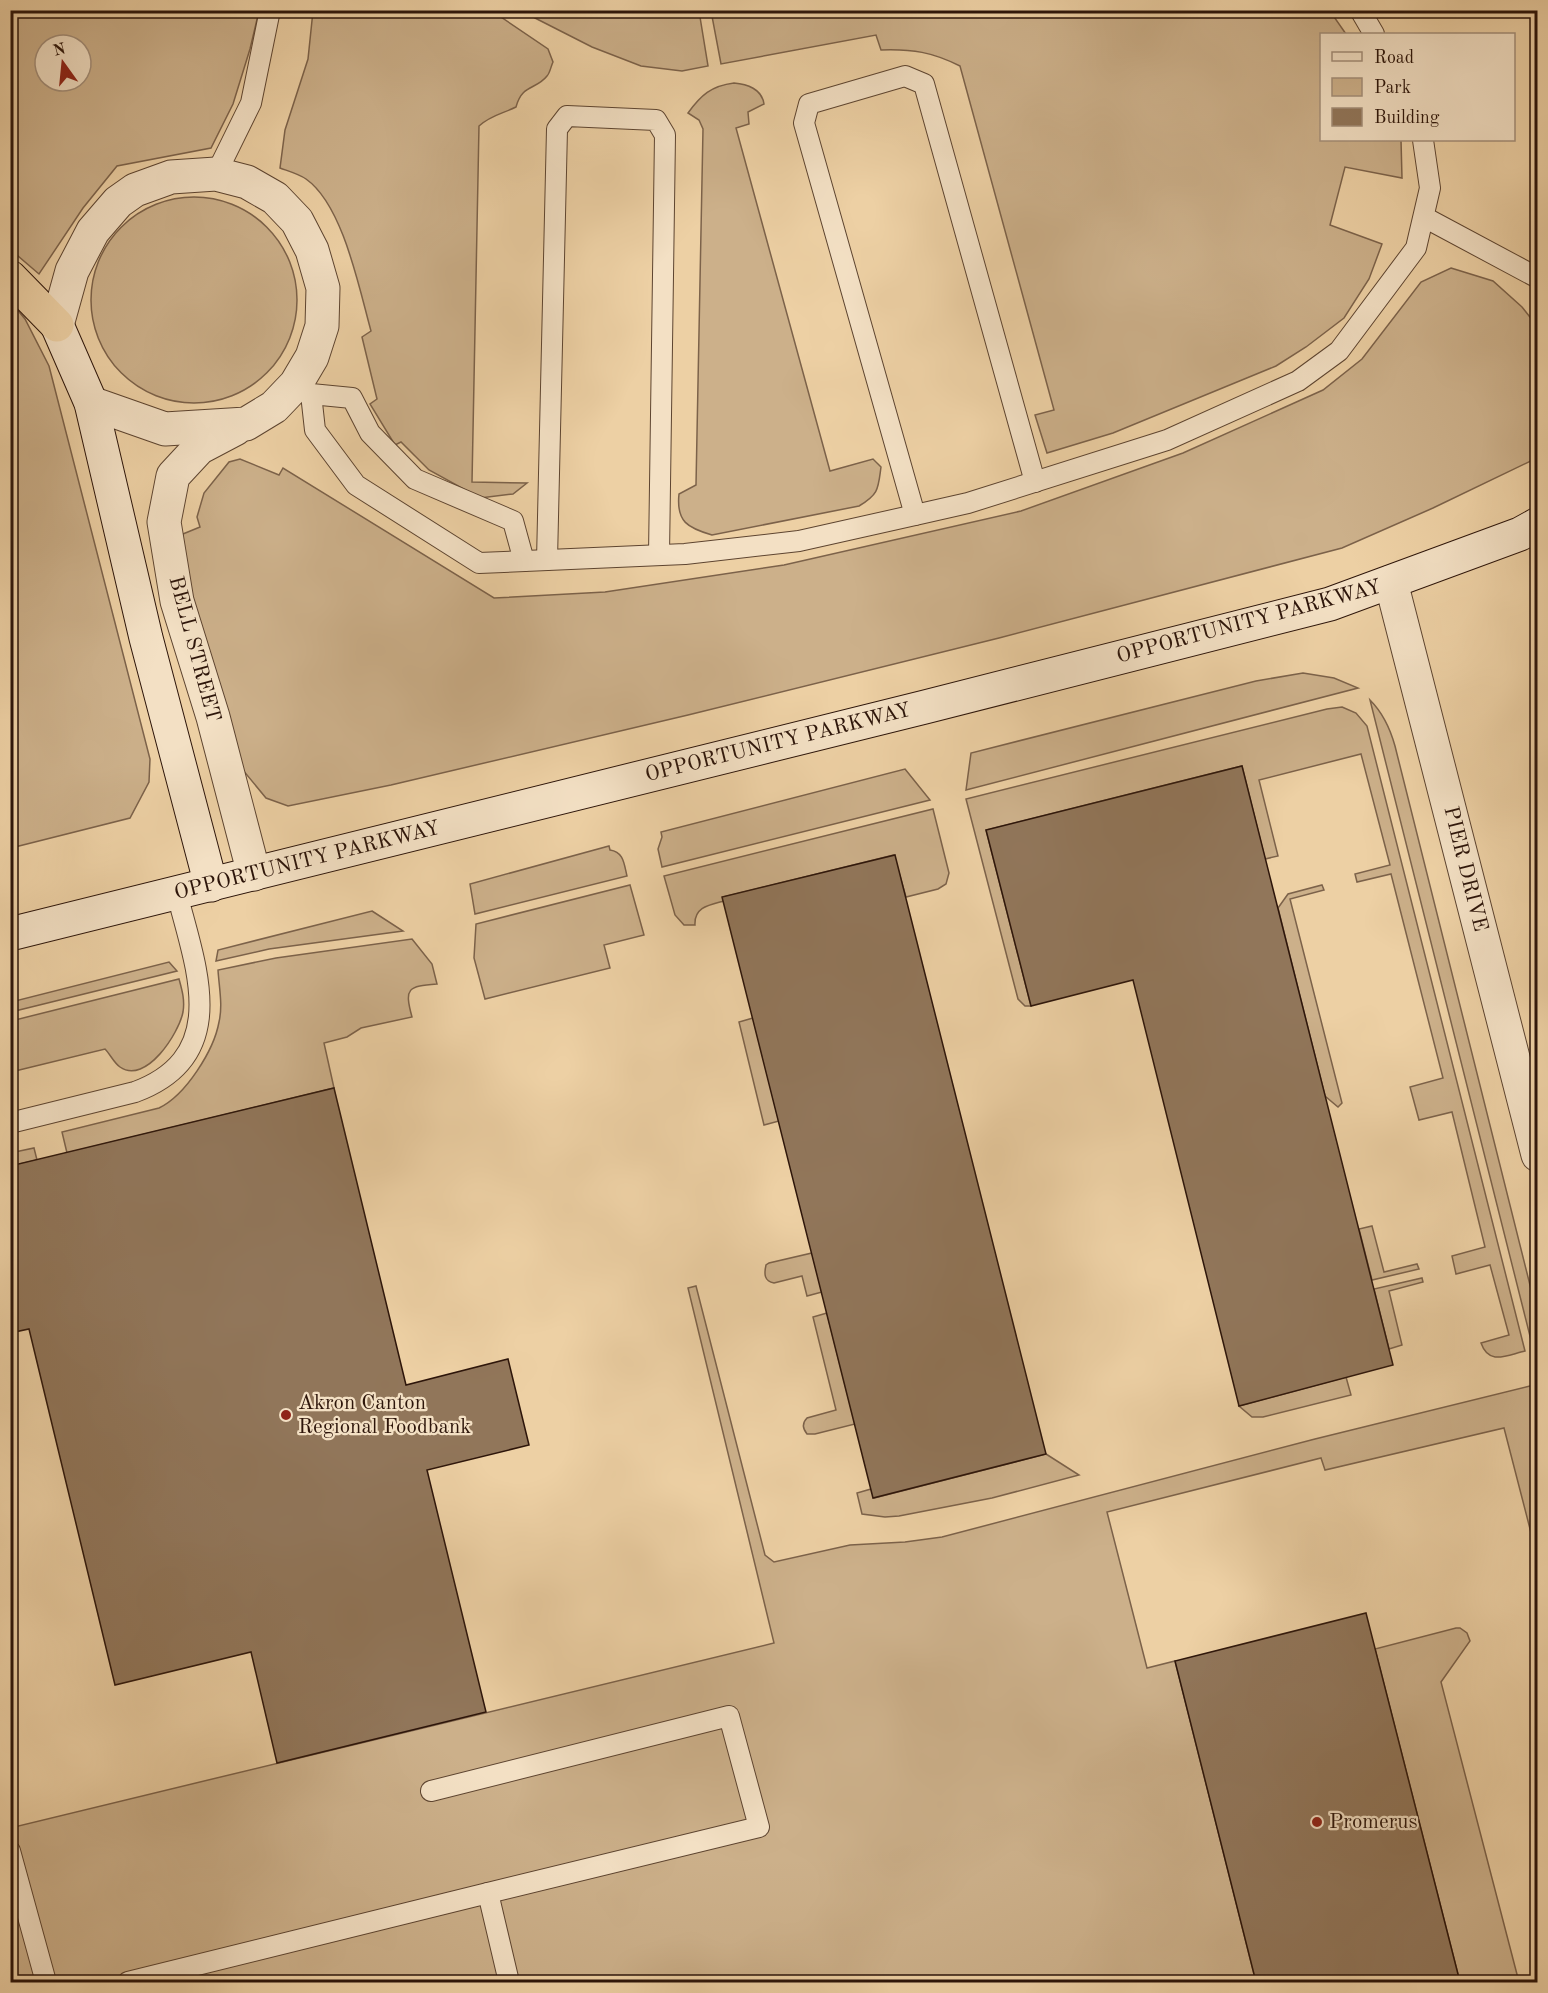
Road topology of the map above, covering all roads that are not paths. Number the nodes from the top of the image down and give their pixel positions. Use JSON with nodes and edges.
{"nodes":[{"id":1,"x":270,"y":10,"type":"edge"},
{"id":2,"x":1360,"y":10,"type":"edge"},
{"id":3,"x":1373,"y":33,"type":"edge"},
{"id":4,"x":1423,"y":141,"type":"edge"},
{"id":5,"x":216,"y":174,"type":"junction"},
{"id":6,"x":1424,"y":217,"type":"junction"},
{"id":7,"x":10,"y":277,"type":"edge"},
{"id":8,"x":1538,"y":278,"type":"edge"},
{"id":9,"x":57,"y":325,"type":"junction"},
{"id":10,"x":303,"y":389,"type":"junction"},
{"id":11,"x":91,"y":403,"type":"junction"},
{"id":12,"x":246,"y":423,"type":"junction"},
{"id":13,"x":1035,"y":482,"type":"junction"},
{"id":14,"x":915,"y":515,"type":"junction"},
{"id":15,"x":1538,"y":525,"type":"edge"},
{"id":16,"x":659,"y":555,"type":"junction"},
{"id":17,"x":548,"y":560,"type":"junction"},
{"id":18,"x":524,"y":561,"type":"junction"},
{"id":19,"x":1391,"y":582,"type":"junction"},
{"id":20,"x":254,"y":874,"type":"junction"},
{"id":21,"x":211,"y":885,"type":"junction"},
{"id":22,"x":177,"y":894,"type":"junction"},
{"id":23,"x":10,"y":934,"type":"edge"},
{"id":24,"x":10,"y":1123,"type":"edge"},
{"id":25,"x":1538,"y":1155,"type":"edge"},
{"id":26,"x":431,"y":1791,"type":"dead end"},
{"id":27,"x":10,"y":1851,"type":"edge"},
{"id":28,"x":14,"y":1879,"type":"edge"},
{"id":29,"x":489,"y":1893,"type":"junction"},
{"id":30,"x":46,"y":1983,"type":"edge"},
{"id":31,"x":128,"y":1983,"type":"edge"},
{"id":32,"x":508,"y":1983,"type":"edge"}],
"edges":[{"from":1,"to":5,"type":"lane"},
{"from":2,"to":3,"type":"lane"},
{"from":4,"to":6,"type":"lane"},
{"from":5,"to":9,"type":"main road","name":"BELL STREET"},
{"from":5,"to":10,"type":"main road","name":"BELL STREET"},
{"from":6,"to":8,"type":"lane"},
{"from":6,"to":13,"type":"lane"},
{"from":7,"to":9,"type":"highway"},
{"from":9,"to":11,"type":"main road","name":"BELL STREET"},
{"from":10,"to":12,"type":"main road","name":"BELL STREET"},
{"from":10,"to":18,"type":"lane"},
{"from":10,"to":18,"type":"lane"},
{"from":11,"to":12,"type":"main road","name":"BELL STREET"},
{"from":11,"to":21,"type":"main road","name":"BELL STREET"},
{"from":12,"to":20,"type":"main road","name":"BELL STREET"},
{"from":13,"to":14,"type":"lane"},
{"from":13,"to":14,"type":"lane"},
{"from":14,"to":16,"type":"lane"},
{"from":15,"to":19,"type":"main road","name":"OPPORTUNITY PARKWAY"},
{"from":16,"to":17,"type":"lane"},
{"from":16,"to":17,"type":"lane"},
{"from":17,"to":18,"type":"lane"},
{"from":19,"to":20,"type":"main road","name":"OPPORTUNITY PARKWAY"},
{"from":19,"to":25,"type":"main road","name":"PIER DRIVE"},
{"from":20,"to":21,"type":"main road","name":"OPPORTUNITY PARKWAY"},
{"from":21,"to":22,"type":"main road","name":"OPPORTUNITY PARKWAY"},
{"from":22,"to":23,"type":"main road","name":"OPPORTUNITY PARKWAY"},
{"from":22,"to":24,"type":"lane"},
{"from":26,"to":29,"type":"lane"},
{"from":27,"to":28,"type":"lane"},
{"from":28,"to":30,"type":"lane"},
{"from":29,"to":31,"type":"lane"},
{"from":29,"to":32,"type":"lane"}]}
